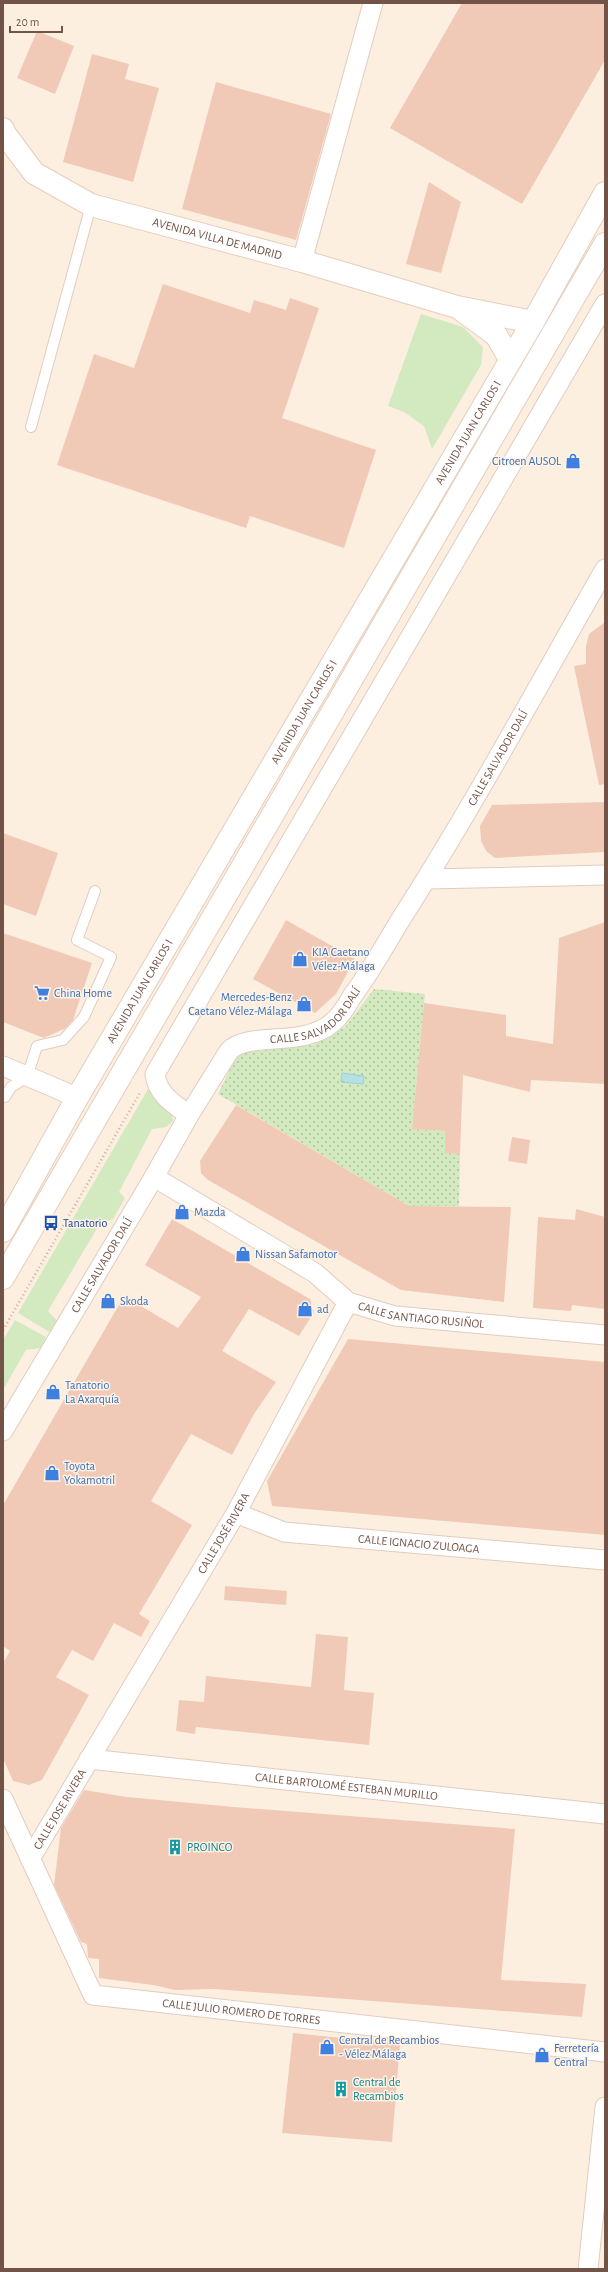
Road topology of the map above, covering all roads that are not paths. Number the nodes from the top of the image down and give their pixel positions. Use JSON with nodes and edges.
{"nodes":[{"id":1,"x":373,"y":3,"type":"edge"},
{"id":2,"x":3,"y":129,"type":"edge"},
{"id":3,"x":605,"y":193,"type":"edge"},
{"id":4,"x":91,"y":205,"type":"junction"},
{"id":5,"x":605,"y":244,"type":"edge"},
{"id":6,"x":302,"y":261,"type":"junction"},
{"id":7,"x":605,"y":304,"type":"edge"},
{"id":8,"x":457,"y":307,"type":"junction"},
{"id":9,"x":533,"y":322,"type":"junction"},
{"id":10,"x":510,"y":359,"type":"junction"},
{"id":11,"x":31,"y":428,"type":"dead end"},
{"id":12,"x":605,"y":569,"type":"edge"},
{"id":13,"x":605,"y":875,"type":"edge"},
{"id":14,"x":427,"y":880,"type":"junction"},
{"id":15,"x":95,"y":891,"type":"dead end"},
{"id":16,"x":3,"y":1066,"type":"edge"},
{"id":17,"x":27,"y":1077,"type":"junction"},
{"id":18,"x":5,"y":1097,"type":"dead end"},
{"id":19,"x":77,"y":1098,"type":"junction"},
{"id":20,"x":189,"y":1115,"type":"junction"},
{"id":21,"x":154,"y":1177,"type":"junction"},
{"id":22,"x":3,"y":1230,"type":"edge"},
{"id":23,"x":3,"y":1278,"type":"edge"},
{"id":24,"x":348,"y":1302,"type":"junction"},
{"id":25,"x":605,"y":1335,"type":"edge"},
{"id":26,"x":3,"y":1431,"type":"edge"},
{"id":27,"x":236,"y":1513,"type":"junction"},
{"id":28,"x":605,"y":1560,"type":"edge"},
{"id":29,"x":89,"y":1759,"type":"junction"},
{"id":30,"x":3,"y":1799,"type":"edge"},
{"id":31,"x":605,"y":1814,"type":"edge"},
{"id":32,"x":30,"y":1859,"type":"junction"},
{"id":33,"x":605,"y":2052,"type":"edge"},
{"id":34,"x":605,"y":2107,"type":"edge"},
{"id":35,"x":588,"y":2269,"type":"edge"}],
"edges":[{"from":1,"to":6,"type":"street"},
{"from":2,"to":4,"type":"street","name":"AVENIDA VILLA DE MADRID"},
{"from":3,"to":9,"type":"street","name":"AVENIDA JUAN CARLOS I"},
{"from":4,"to":6,"type":"street","name":"AVENIDA VILLA DE MADRID"},
{"from":4,"to":11,"type":"lane"},
{"from":5,"to":23,"type":"street","name":"AVENIDA JUAN CARLOS I"},
{"from":6,"to":8,"type":"street","name":"AVENIDA VILLA DE MADRID"},
{"from":7,"to":20,"type":"street"},
{"from":8,"to":9,"type":"street"},
{"from":8,"to":10,"type":"street"},
{"from":9,"to":10,"type":"street","name":"AVENIDA JUAN CARLOS I"},
{"from":10,"to":19,"type":"street","name":"AVENIDA JUAN CARLOS I"},
{"from":12,"to":14,"type":"street","name":"CALLE SALVADOR DALÍ"},
{"from":13,"to":14,"type":"street"},
{"from":14,"to":20,"type":"street","name":"CALLE SALVADOR DALÍ"},
{"from":15,"to":17,"type":"lane"},
{"from":16,"to":17,"type":"street"},
{"from":17,"to":18,"type":"lane"},
{"from":17,"to":19,"type":"street"},
{"from":19,"to":22,"type":"street","name":"AVENIDA JUAN CARLOS I"},
{"from":20,"to":21,"type":"street","name":"CALLE SALVADOR DALÍ"},
{"from":21,"to":24,"type":"street","name":"CALLE SANTIAGO RUSIÑOL"},
{"from":21,"to":26,"type":"street","name":"CALLE SALVADOR DALÍ"},
{"from":24,"to":25,"type":"street","name":"CALLE SANTIAGO RUSIÑOL"},
{"from":24,"to":27,"type":"street","name":"CALLE JOSÉ RIVERA"},
{"from":27,"to":28,"type":"street","name":"CALLE IGNACIO ZULOAGA"},
{"from":27,"to":29,"type":"street","name":"CALLE JOSÉ RIVERA"},
{"from":29,"to":31,"type":"street","name":"CALLE BARTOLOMÉ ESTEBAN MURILLO"},
{"from":29,"to":32,"type":"street","name":"CALLE JOSE RIVERA"},
{"from":30,"to":32,"type":"street","name":"CALLE JULIO ROMERO DE TORRES"},
{"from":32,"to":33,"type":"street","name":"CALLE JULIO ROMERO DE TORRES"},
{"from":34,"to":35,"type":"street"}]}
